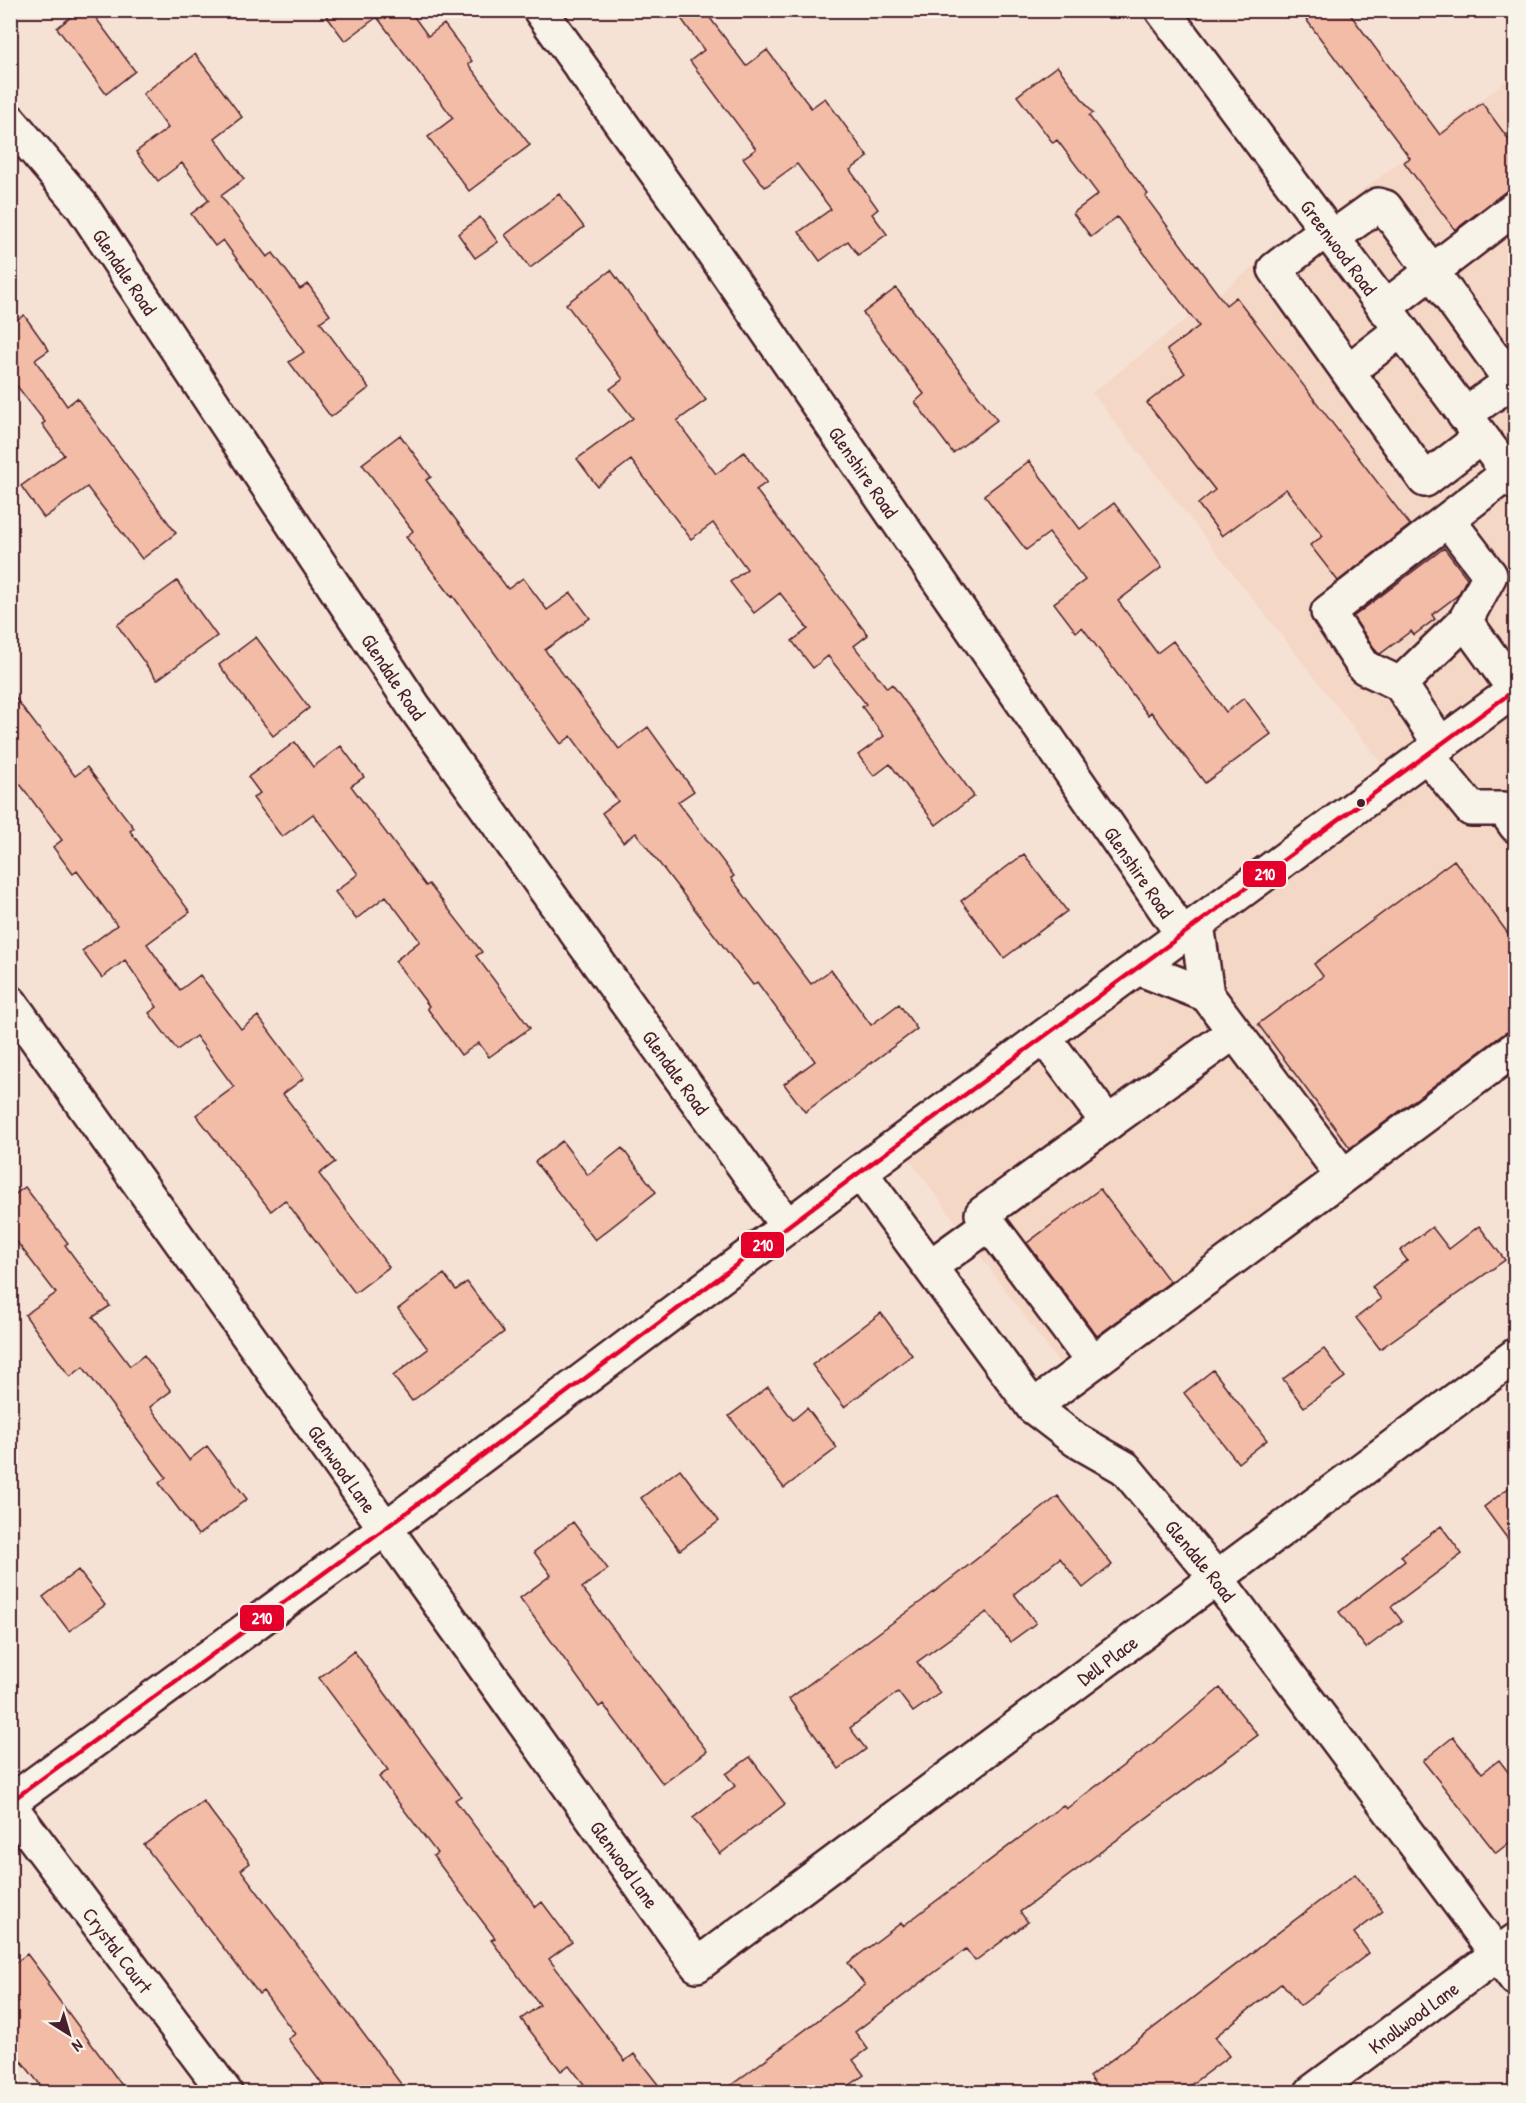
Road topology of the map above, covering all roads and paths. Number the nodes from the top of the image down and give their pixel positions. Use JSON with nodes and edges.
{"nodes":[{"id":1,"x":540,"y":10,"type":"edge"},
{"id":2,"x":1162,"y":10,"type":"edge"},
{"id":3,"x":10,"y":121,"type":"edge"},
{"id":4,"x":1515,"y":207,"type":"edge"},
{"id":5,"x":1329,"y":234,"type":"junction"},
{"id":6,"x":1432,"y":272,"type":"junction"},
{"id":7,"x":1393,"y":319,"type":"junction"},
{"id":8,"x":1348,"y":371,"type":"junction"},
{"id":9,"x":1513,"y":380,"type":"edge"},
{"id":10,"x":1473,"y":426,"type":"junction"},
{"id":11,"x":1512,"y":478,"type":"edge"},
{"id":12,"x":1448,"y":520,"type":"junction"},
{"id":13,"x":1465,"y":621,"type":"junction"},
{"id":14,"x":1400,"y":684,"type":"junction"},
{"id":15,"x":1515,"y":689,"type":"edge"},
{"id":16,"x":1434,"y":750,"type":"junction"},
{"id":17,"x":1512,"y":812,"type":"edge"},
{"id":18,"x":1190,"y":930,"type":"junction"},
{"id":19,"x":1138,"y":968,"type":"junction"},
{"id":20,"x":1207,"y":994,"type":"junction"},
{"id":21,"x":10,"y":1002,"type":"edge"},
{"id":22,"x":1234,"y":1032,"type":"junction"},
{"id":23,"x":1044,"y":1037,"type":"junction"},
{"id":24,"x":1515,"y":1048,"type":"edge"},
{"id":25,"x":1108,"y":1123,"type":"junction"},
{"id":26,"x":860,"y":1172,"type":"junction"},
{"id":27,"x":1343,"y":1176,"type":"junction"},
{"id":28,"x":988,"y":1224,"type":"junction"},
{"id":29,"x":787,"y":1226,"type":"junction"},
{"id":30,"x":931,"y":1266,"type":"junction"},
{"id":31,"x":1515,"y":1355,"type":"edge"},
{"id":32,"x":1093,"y":1362,"type":"junction"},
{"id":33,"x":1033,"y":1407,"type":"junction"},
{"id":34,"x":387,"y":1527,"type":"junction"},
{"id":35,"x":1217,"y":1580,"type":"junction"},
{"id":36,"x":10,"y":1804,"type":"edge"},
{"id":37,"x":1509,"y":1958,"type":"edge"},
{"id":38,"x":697,"y":1965,"type":"joint"},
{"id":39,"x":225,"y":2092,"type":"edge"},
{"id":40,"x":1312,"y":2092,"type":"edge"}],
"edges":[{"from":1,"to":18,"type":"street","name":"Glenshire Road"},
{"from":2,"to":5,"type":"street","name":"Greenwood Road"},
{"from":3,"to":29,"type":"street","name":"Glendale Road"},
{"from":4,"to":6,"type":"street"},
{"from":5,"to":6,"type":"street"},
{"from":5,"to":7,"type":"street","name":"Greenwood Road"},
{"from":5,"to":8,"type":"street"},
{"from":6,"to":7,"type":"street"},
{"from":6,"to":9,"type":"street"},
{"from":7,"to":8,"type":"street"},
{"from":7,"to":10,"type":"street","name":"Greenwood Road"},
{"from":8,"to":10,"type":"street"},
{"from":9,"to":10,"type":"street"},
{"from":10,"to":11,"type":"street","name":"Greenwood Road"},
{"from":11,"to":12,"type":"street"},
{"from":12,"to":13,"type":"street"},
{"from":12,"to":14,"type":"street"},
{"from":13,"to":14,"type":"street"},
{"from":13,"to":15,"type":"street"},
{"from":14,"to":16,"type":"street"},
{"from":15,"to":16,"type":"street"},
{"from":16,"to":17,"type":"street"},
{"from":16,"to":18,"type":"street"},
{"from":18,"to":19,"type":"street"},
{"from":18,"to":20,"type":"street"},
{"from":19,"to":20,"type":"street"},
{"from":19,"to":23,"type":"street"},
{"from":20,"to":22,"type":"street"},
{"from":21,"to":34,"type":"street","name":"Glenwood Lane"},
{"from":22,"to":25,"type":"street"},
{"from":22,"to":27,"type":"street"},
{"from":23,"to":25,"type":"street"},
{"from":23,"to":26,"type":"street"},
{"from":24,"to":27,"type":"street"},
{"from":25,"to":28,"type":"street"},
{"from":26,"to":29,"type":"street"},
{"from":26,"to":30,"type":"street","name":"Glendale Road"},
{"from":27,"to":32,"type":"street"},
{"from":28,"to":30,"type":"street"},
{"from":28,"to":32,"type":"street"},
{"from":29,"to":34,"type":"street"},
{"from":30,"to":33,"type":"street","name":"Glendale Road"},
{"from":31,"to":35,"type":"street","name":"Dell Place"},
{"from":32,"to":33,"type":"street"},
{"from":33,"to":35,"type":"street","name":"Glendale Road"},
{"from":34,"to":36,"type":"street"},
{"from":34,"to":38,"type":"street","name":"Glenwood Lane"},
{"from":35,"to":37,"type":"street","name":"Glendale Road"},
{"from":35,"to":38,"type":"street","name":"Dell Place"},
{"from":36,"to":39,"type":"street","name":"Crystal Court"},
{"from":37,"to":40,"type":"street","name":"Knollwood Lane"}]}
